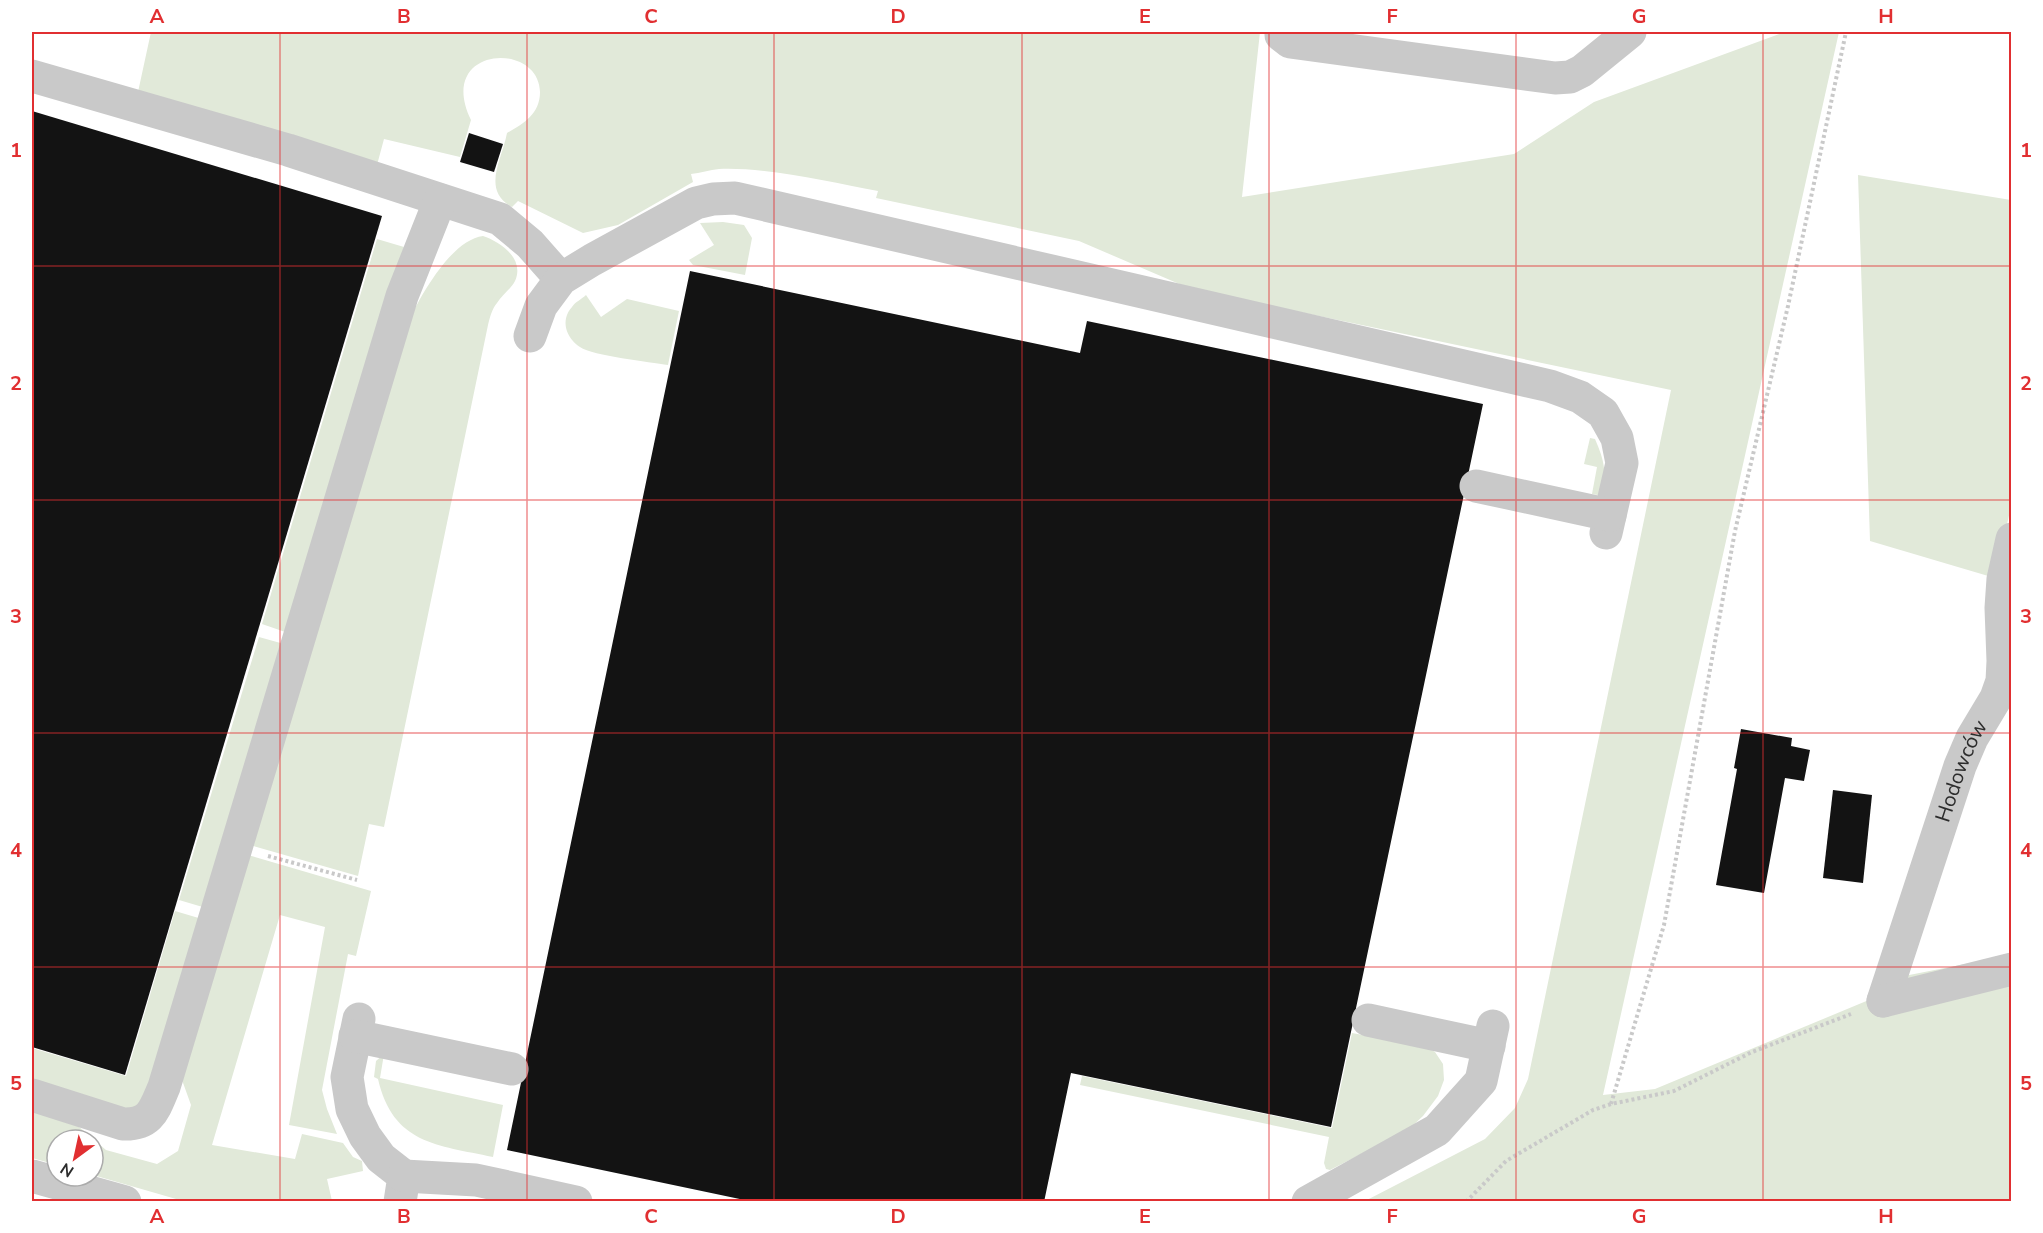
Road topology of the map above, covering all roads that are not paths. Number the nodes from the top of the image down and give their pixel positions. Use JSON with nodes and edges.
{"nodes":[{"id":1,"x":1281,"y":32,"type":"edge"},
{"id":2,"x":1630,"y":32,"type":"edge"},
{"id":3,"x":32,"y":76,"type":"edge"},
{"id":4,"x":440,"y":200,"type":"junction"},
{"id":5,"x":561,"y":279,"type":"junction"},
{"id":6,"x":530,"y":336,"type":"dead end"},
{"id":7,"x":1476,"y":486,"type":"dead end"},
{"id":8,"x":2012,"y":539,"type":"edge"},
{"id":9,"x":2012,"y":969,"type":"edge"},
{"id":10,"x":1368,"y":1020,"type":"dead end"},
{"id":11,"x":512,"y":1069,"type":"dead end"},
{"id":12,"x":32,"y":1095,"type":"edge"},
{"id":13,"x":32,"y":1176,"type":"edge"},
{"id":14,"x":402,"y":1189,"type":"edge"},
{"id":15,"x":125,"y":1202,"type":"edge"},
{"id":16,"x":576,"y":1202,"type":"edge"},
{"id":17,"x":1308,"y":1202,"type":"edge"}],
"edges":[{"from":1,"to":2,"type":"street"},
{"from":3,"to":4,"type":"street"},
{"from":4,"to":5,"type":"street"},
{"from":4,"to":12,"type":"street"},
{"from":5,"to":6,"type":"street"},
{"from":5,"to":7,"type":"street"},
{"from":8,"to":9,"type":"street","name":"Hodowców"},
{"from":10,"to":17,"type":"street"},
{"from":11,"to":14,"type":"street"},
{"from":13,"to":15,"type":"street"},
{"from":14,"to":16,"type":"street"}]}
